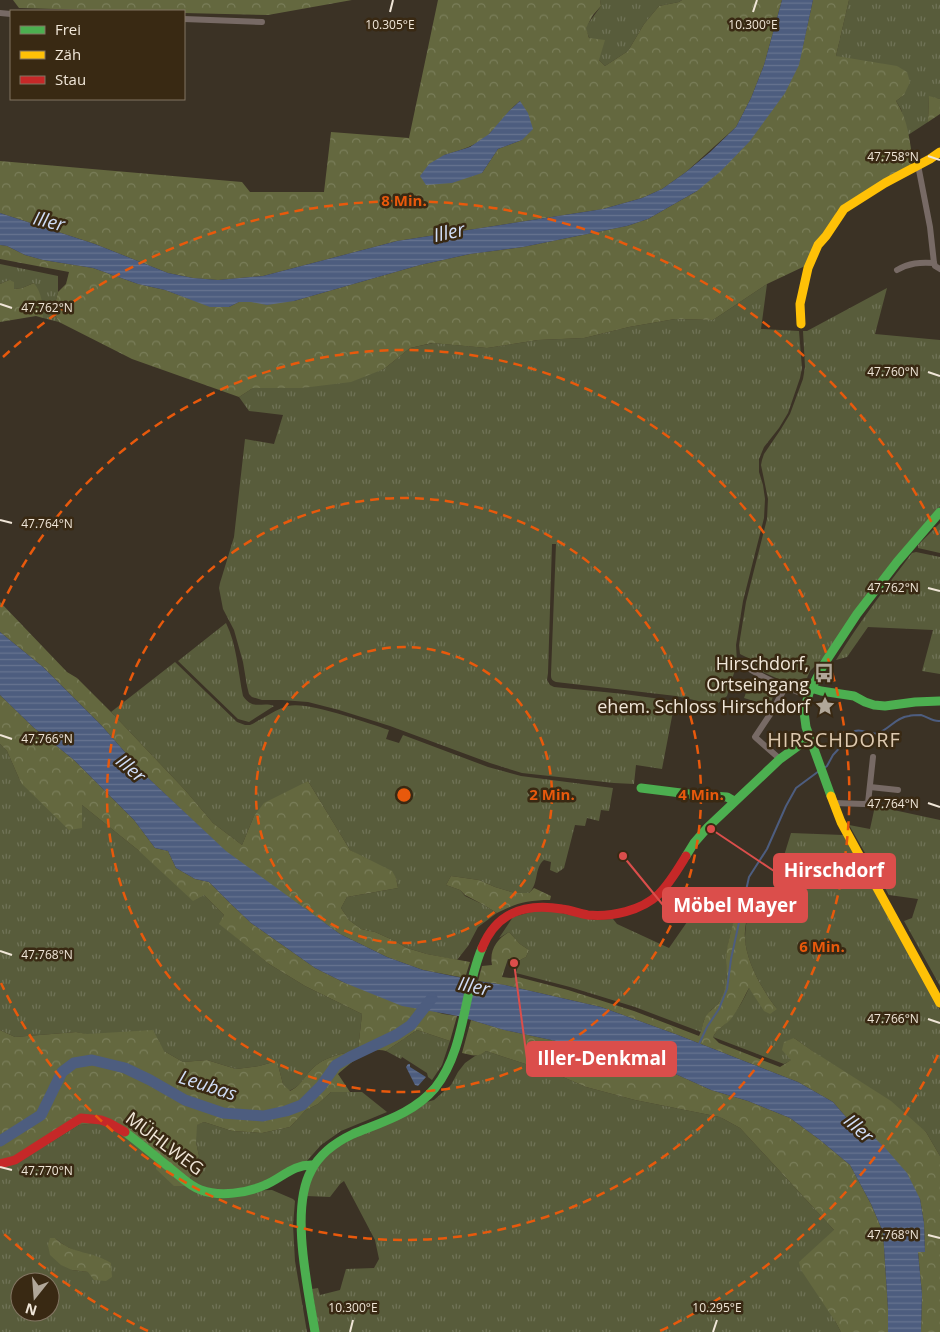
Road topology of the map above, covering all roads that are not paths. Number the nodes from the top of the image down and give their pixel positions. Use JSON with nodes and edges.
{"nodes":[{"id":1,"x":185,"y":19,"type":"edge"},
{"id":2,"x":262,"y":22,"type":"dead end"},
{"id":3,"x":940,"y":152,"type":"edge"},
{"id":4,"x":918,"y":165,"type":"junction"},
{"id":5,"x":934,"y":263,"type":"junction"},
{"id":6,"x":940,"y":269,"type":"edge"},
{"id":7,"x":897,"y":270,"type":"dead end"},
{"id":8,"x":801,"y":324,"type":"dead end"},
{"id":9,"x":940,"y":512,"type":"edge"},
{"id":10,"x":743,"y":664,"type":"dead end"},
{"id":11,"x":786,"y":686,"type":"junction"},
{"id":12,"x":809,"y":692,"type":"junction"},
{"id":13,"x":940,"y":701,"type":"edge"},
{"id":14,"x":809,"y":738,"type":"junction"},
{"id":15,"x":873,"y":757,"type":"dead end"},
{"id":16,"x":780,"y":759,"type":"junction"},
{"id":17,"x":870,"y":787,"type":"junction"},
{"id":18,"x":641,"y":788,"type":"dead end"},
{"id":19,"x":898,"y":790,"type":"dead end"},
{"id":20,"x":734,"y":801,"type":"junction"},
{"id":21,"x":834,"y":803,"type":"junction"},
{"id":22,"x":940,"y":1003,"type":"edge"},
{"id":23,"x":0,"y":1164,"type":"edge"},
{"id":24,"x":313,"y":1165,"type":"junction"},
{"id":25,"x":315,"y":1332,"type":"edge"}],
"edges":[{"from":1,"to":2,"type":"street"},
{"from":3,"to":4,"type":"street"},
{"from":4,"to":5,"type":"street"},
{"from":4,"to":8,"type":"street"},
{"from":5,"to":6,"type":"street"},
{"from":5,"to":7,"type":"street"},
{"from":9,"to":12,"type":"street"},
{"from":10,"to":11,"type":"street"},
{"from":11,"to":12,"type":"street"},
{"from":11,"to":16,"type":"street"},
{"from":12,"to":13,"type":"street"},
{"from":12,"to":14,"type":"street"},
{"from":14,"to":16,"type":"street"},
{"from":14,"to":21,"type":"street"},
{"from":15,"to":17,"type":"street"},
{"from":16,"to":20,"type":"street"},
{"from":17,"to":19,"type":"street"},
{"from":17,"to":21,"type":"street"},
{"from":18,"to":20,"type":"street"},
{"from":20,"to":24,"type":"street"},
{"from":21,"to":22,"type":"street"},
{"from":23,"to":24,"type":"street","name":"MÜHLWEG"},
{"from":24,"to":25,"type":"street"}]}
